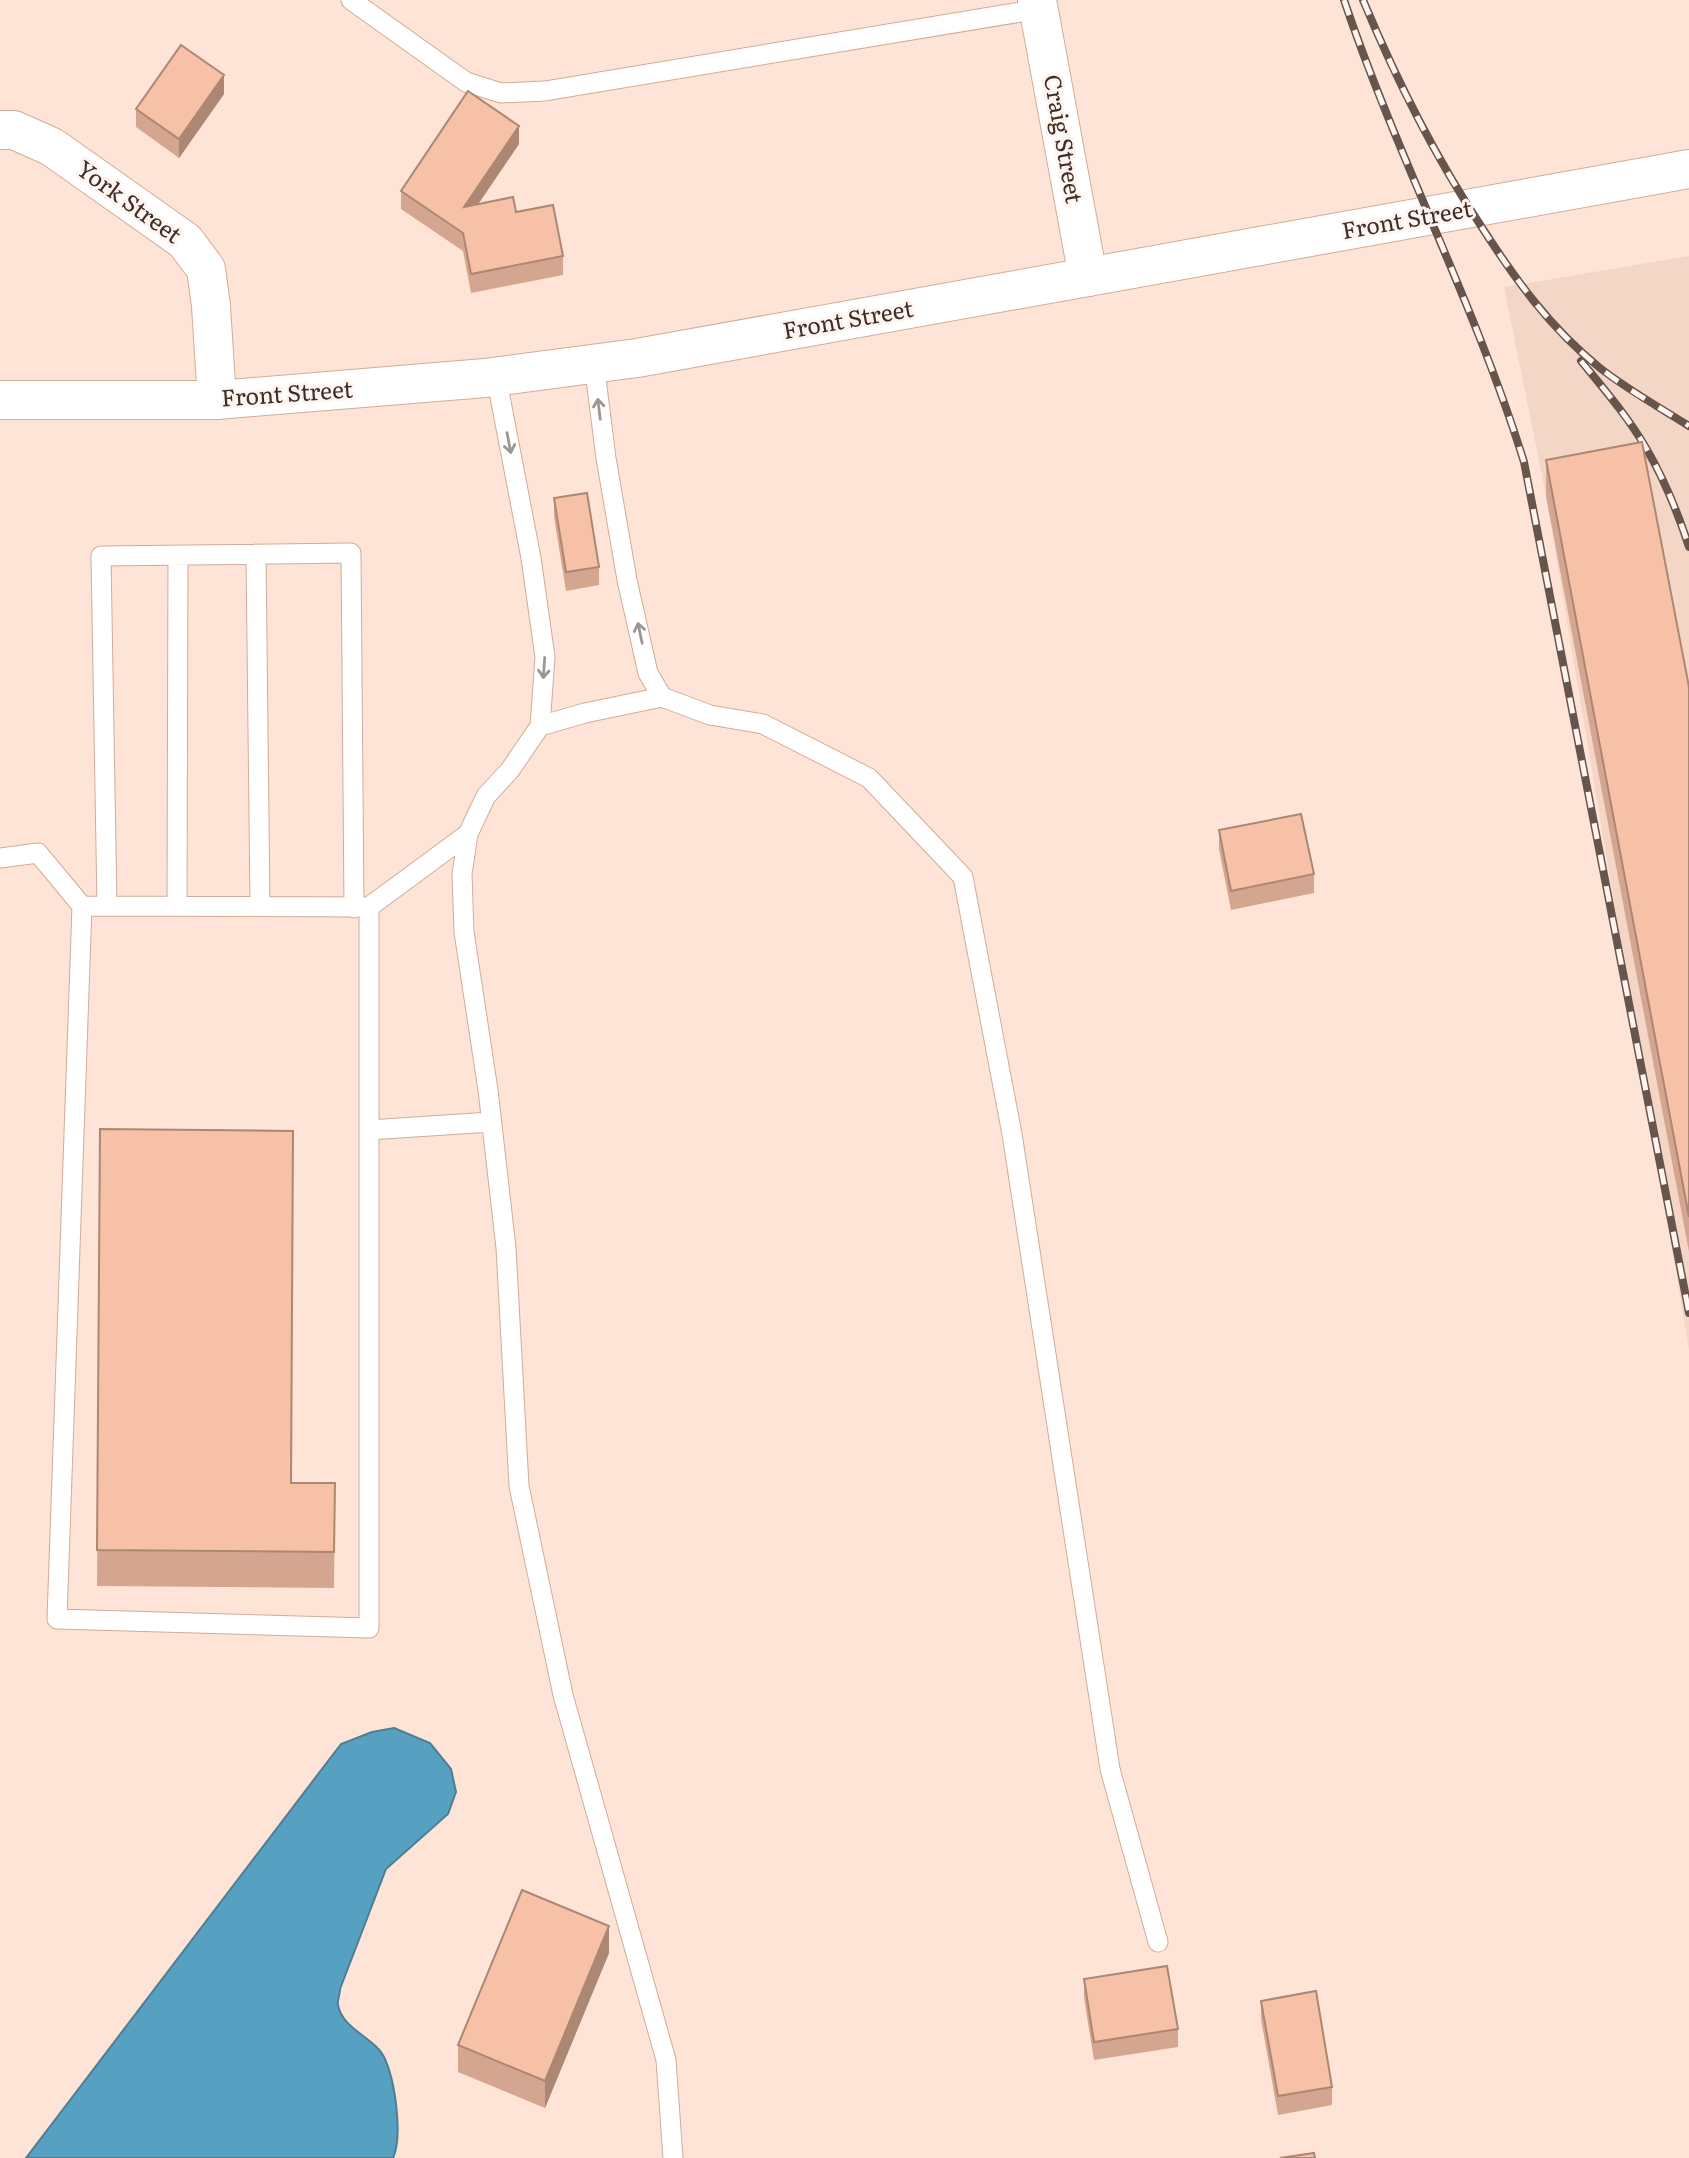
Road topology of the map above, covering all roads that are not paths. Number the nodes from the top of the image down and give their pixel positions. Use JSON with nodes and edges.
{"nodes":[{"id":1,"x":351,"y":0,"type":"edge"},
{"id":2,"x":1038,"y":4,"type":"edge"},
{"id":3,"x":0,"y":131,"type":"edge"},
{"id":4,"x":1689,"y":169,"type":"edge"},
{"id":5,"x":1088,"y":277,"type":"junction"},
{"id":6,"x":594,"y":363,"type":"junction"},
{"id":7,"x":496,"y":376,"type":"junction"},
{"id":8,"x":0,"y":400,"type":"edge"},
{"id":9,"x":217,"y":400,"type":"junction"},
{"id":10,"x":256,"y":555,"type":"junction"},
{"id":11,"x":178,"y":556,"type":"junction"},
{"id":12,"x":662,"y":697,"type":"junction"},
{"id":13,"x":540,"y":726,"type":"junction"},
{"id":14,"x":468,"y":834,"type":"junction"},
{"id":15,"x":0,"y":858,"type":"edge"},
{"id":16,"x":177,"y":905,"type":"junction"},
{"id":17,"x":82,"y":906,"type":"junction"},
{"id":18,"x":107,"y":906,"type":"junction"},
{"id":19,"x":260,"y":906,"type":"junction"},
{"id":20,"x":361,"y":908,"type":"junction"},
{"id":21,"x":491,"y":1122,"type":"junction"},
{"id":22,"x":369,"y":1130,"type":"junction"},
{"id":23,"x":1158,"y":1942,"type":"dead end"},
{"id":24,"x":673,"y":2158,"type":"edge"}],
"edges":[{"from":1,"to":2,"type":"lane"},
{"from":2,"to":5,"type":"street","name":"Craig Street"},
{"from":3,"to":9,"type":"street","name":"York Street"},
{"from":4,"to":5,"type":"street","name":"Front Street"},
{"from":5,"to":6,"type":"street","name":"Front Street"},
{"from":6,"to":7,"type":"street","name":"Front Street"},
{"from":12,"to":6,"type":"lane","one_way":true},
{"from":7,"to":9,"type":"street","name":"Front Street"},
{"from":7,"to":13,"type":"lane","one_way":true},
{"from":8,"to":9,"type":"street","name":"Front Street"},
{"from":10,"to":11,"type":"lane"},
{"from":10,"to":19,"type":"lane"},
{"from":10,"to":20,"type":"lane"},
{"from":11,"to":16,"type":"lane"},
{"from":11,"to":18,"type":"lane"},
{"from":12,"to":13,"type":"lane"},
{"from":12,"to":23,"type":"lane"},
{"from":13,"to":14,"type":"lane"},
{"from":14,"to":20,"type":"lane"},
{"from":14,"to":21,"type":"lane"},
{"from":15,"to":17,"type":"lane"},
{"from":16,"to":18,"type":"lane"},
{"from":16,"to":19,"type":"lane"},
{"from":17,"to":18,"type":"lane"},
{"from":17,"to":22,"type":"lane"},
{"from":19,"to":20,"type":"lane"},
{"from":20,"to":22,"type":"lane"},
{"from":21,"to":22,"type":"lane"},
{"from":21,"to":24,"type":"lane"}]}
